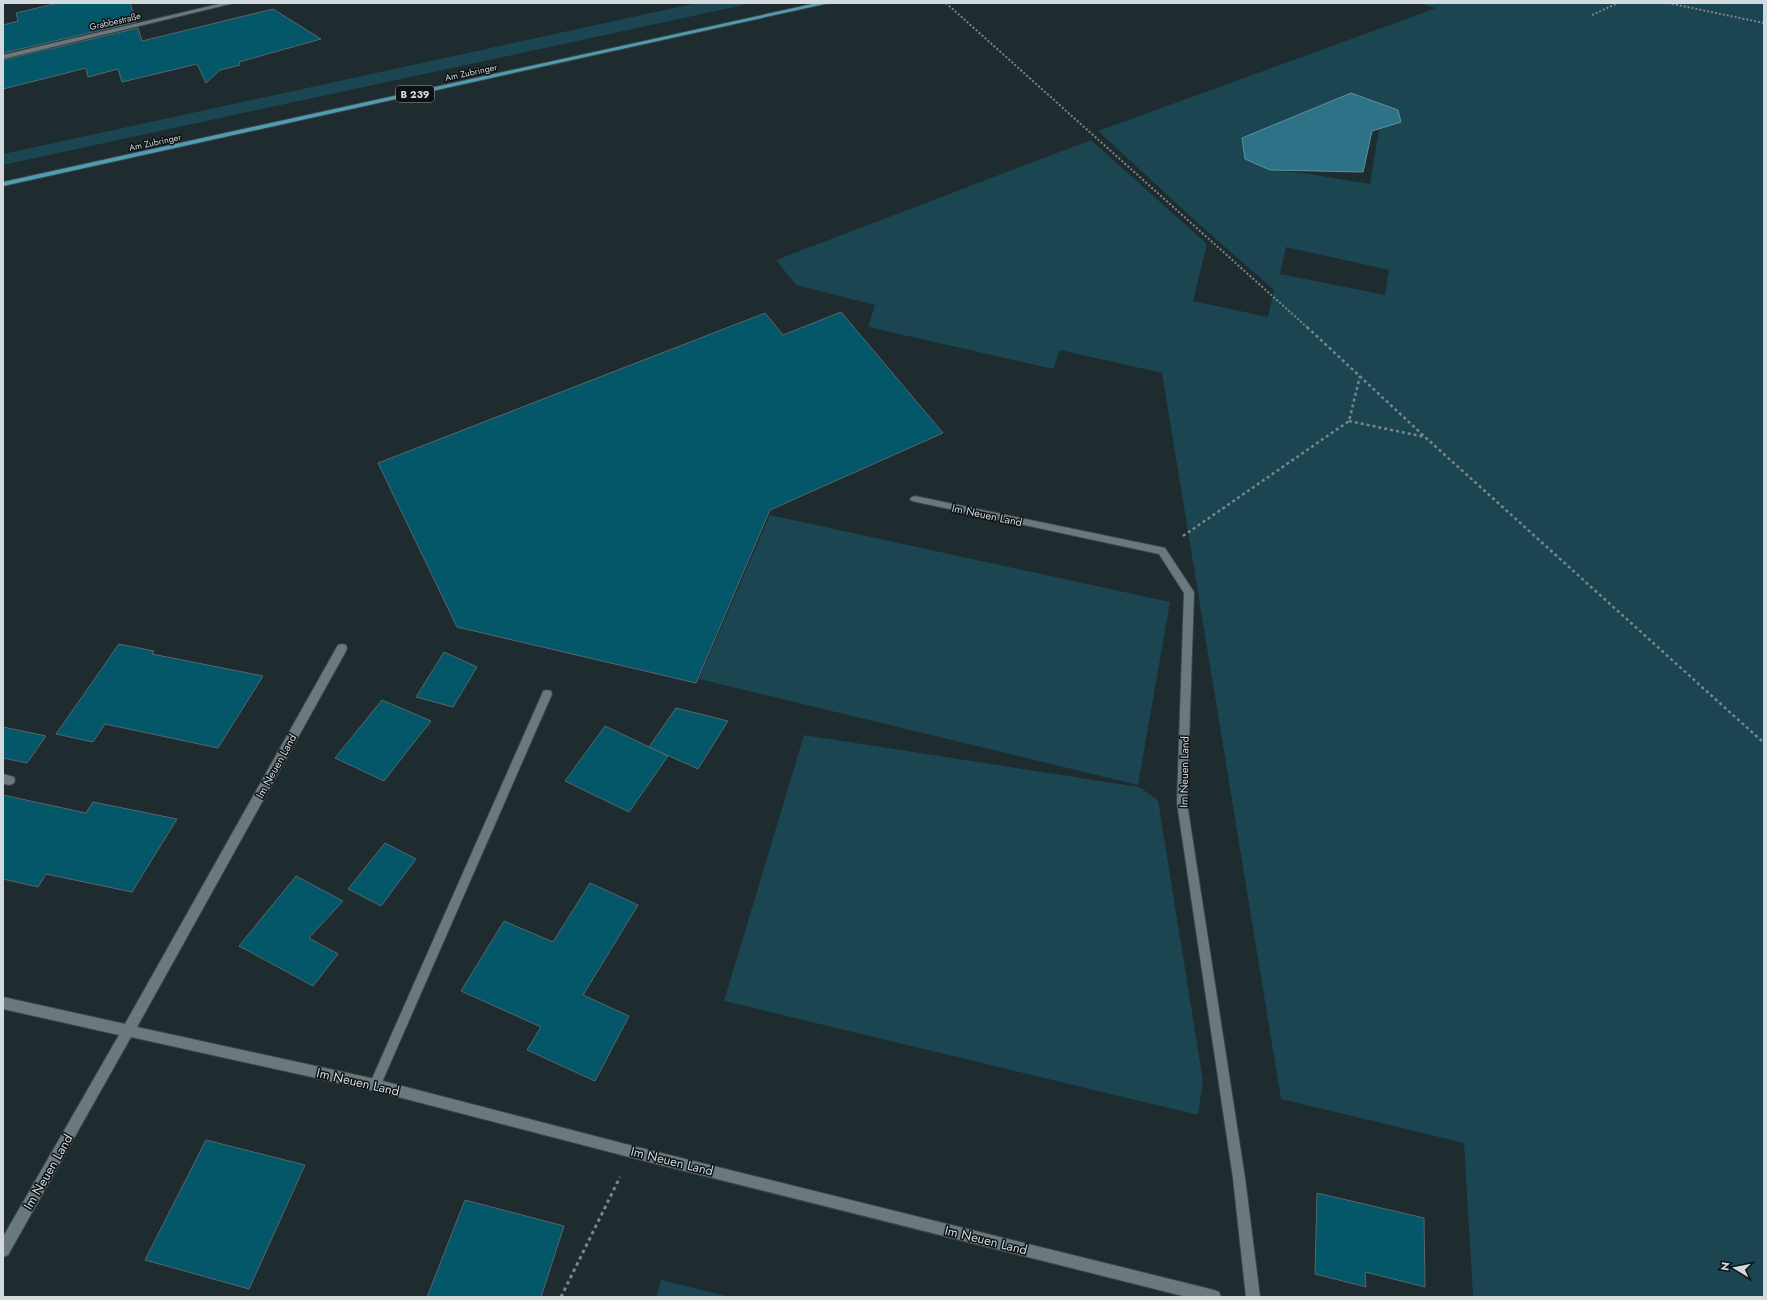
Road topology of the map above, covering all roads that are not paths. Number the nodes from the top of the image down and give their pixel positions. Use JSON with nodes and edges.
{"nodes":[{"id":1,"x":230,"y":3,"type":"edge"},
{"id":2,"x":826,"y":3,"type":"edge"},
{"id":3,"x":3,"y":57,"type":"edge"},
{"id":4,"x":3,"y":184,"type":"edge"},
{"id":5,"x":914,"y":500,"type":"dead end"},
{"id":6,"x":342,"y":648,"type":"dead end"},
{"id":7,"x":547,"y":694,"type":"dead end"},
{"id":8,"x":3,"y":1003,"type":"edge"},
{"id":9,"x":128,"y":1031,"type":"junction"},
{"id":10,"x":375,"y":1085,"type":"junction"},
{"id":11,"x":3,"y":1250,"type":"edge"},
{"id":12,"x":1214,"y":1297,"type":"edge"},
{"id":13,"x":1253,"y":1297,"type":"edge"}],
"edges":[{"from":1,"to":3,"type":"street","name":"Grabbestraße"},
{"from":2,"to":4,"type":"main road","name":"Am Zubringer","number":"B 239"},
{"from":5,"to":13,"type":"street","name":"Im Neuen Land"},
{"from":6,"to":9,"type":"street","name":"Im Neuen Land"},
{"from":7,"to":10,"type":"street"},
{"from":8,"to":9,"type":"street","name":"Im Neuen Land"},
{"from":9,"to":10,"type":"street","name":"Im Neuen Land"},
{"from":9,"to":11,"type":"street","name":"Im Neuen Land"},
{"from":10,"to":12,"type":"street","name":"Im Neuen Land"}]}
